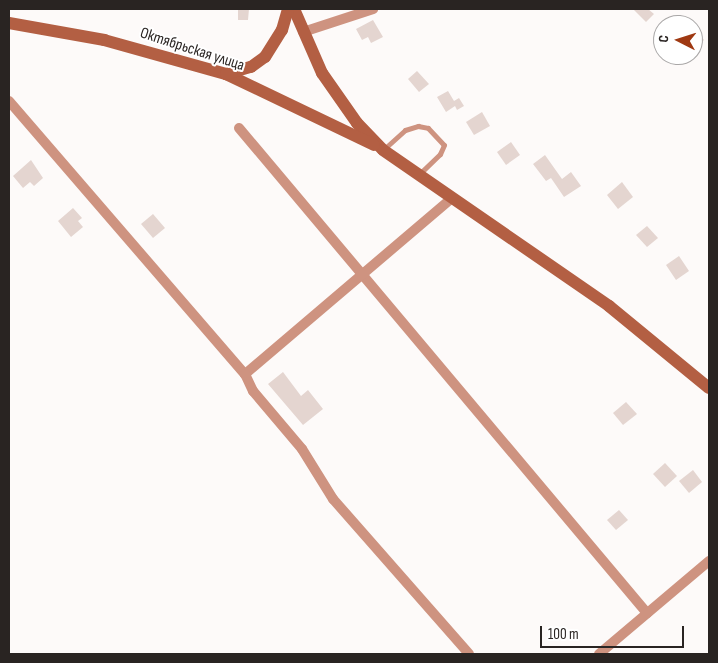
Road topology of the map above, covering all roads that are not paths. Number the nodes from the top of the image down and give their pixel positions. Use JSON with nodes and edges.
{"nodes":[{"id":1,"x":288,"y":9,"type":"edge"},
{"id":2,"x":294,"y":9,"type":"edge"},
{"id":3,"x":373,"y":9,"type":"edge"},
{"id":4,"x":9,"y":23,"type":"edge"},
{"id":5,"x":303,"y":32,"type":"junction"},
{"id":6,"x":226,"y":74,"type":"junction"},
{"id":7,"x":9,"y":101,"type":"edge"},
{"id":8,"x":239,"y":128,"type":"dead end"},
{"id":9,"x":383,"y":150,"type":"junction"},
{"id":10,"x":419,"y":174,"type":"junction"},
{"id":11,"x":452,"y":198,"type":"junction"},
{"id":12,"x":363,"y":274,"type":"junction"},
{"id":13,"x":246,"y":374,"type":"junction"},
{"id":14,"x":709,"y":388,"type":"edge"},
{"id":15,"x":709,"y":561,"type":"edge"},
{"id":16,"x":648,"y":614,"type":"junction"},
{"id":17,"x":469,"y":654,"type":"edge"},
{"id":18,"x":599,"y":654,"type":"edge"}],
"edges":[{"from":1,"to":6,"type":"street"},
{"from":2,"to":5,"type":"street"},
{"from":3,"to":5,"type":"street"},
{"from":4,"to":6,"type":"street","name":"Октябрьская улица"},
{"from":5,"to":9,"type":"street"},
{"from":6,"to":9,"type":"street","name":"Октябрьская улица"},
{"from":7,"to":13,"type":"street"},
{"from":8,"to":12,"type":"street"},
{"from":9,"to":10,"type":"street"},
{"from":9,"to":10,"type":"lane"},
{"from":10,"to":11,"type":"street"},
{"from":11,"to":12,"type":"street"},
{"from":11,"to":14,"type":"street"},
{"from":12,"to":13,"type":"street"},
{"from":12,"to":16,"type":"street"},
{"from":13,"to":17,"type":"street"},
{"from":15,"to":16,"type":"street"},
{"from":16,"to":18,"type":"street"}]}
